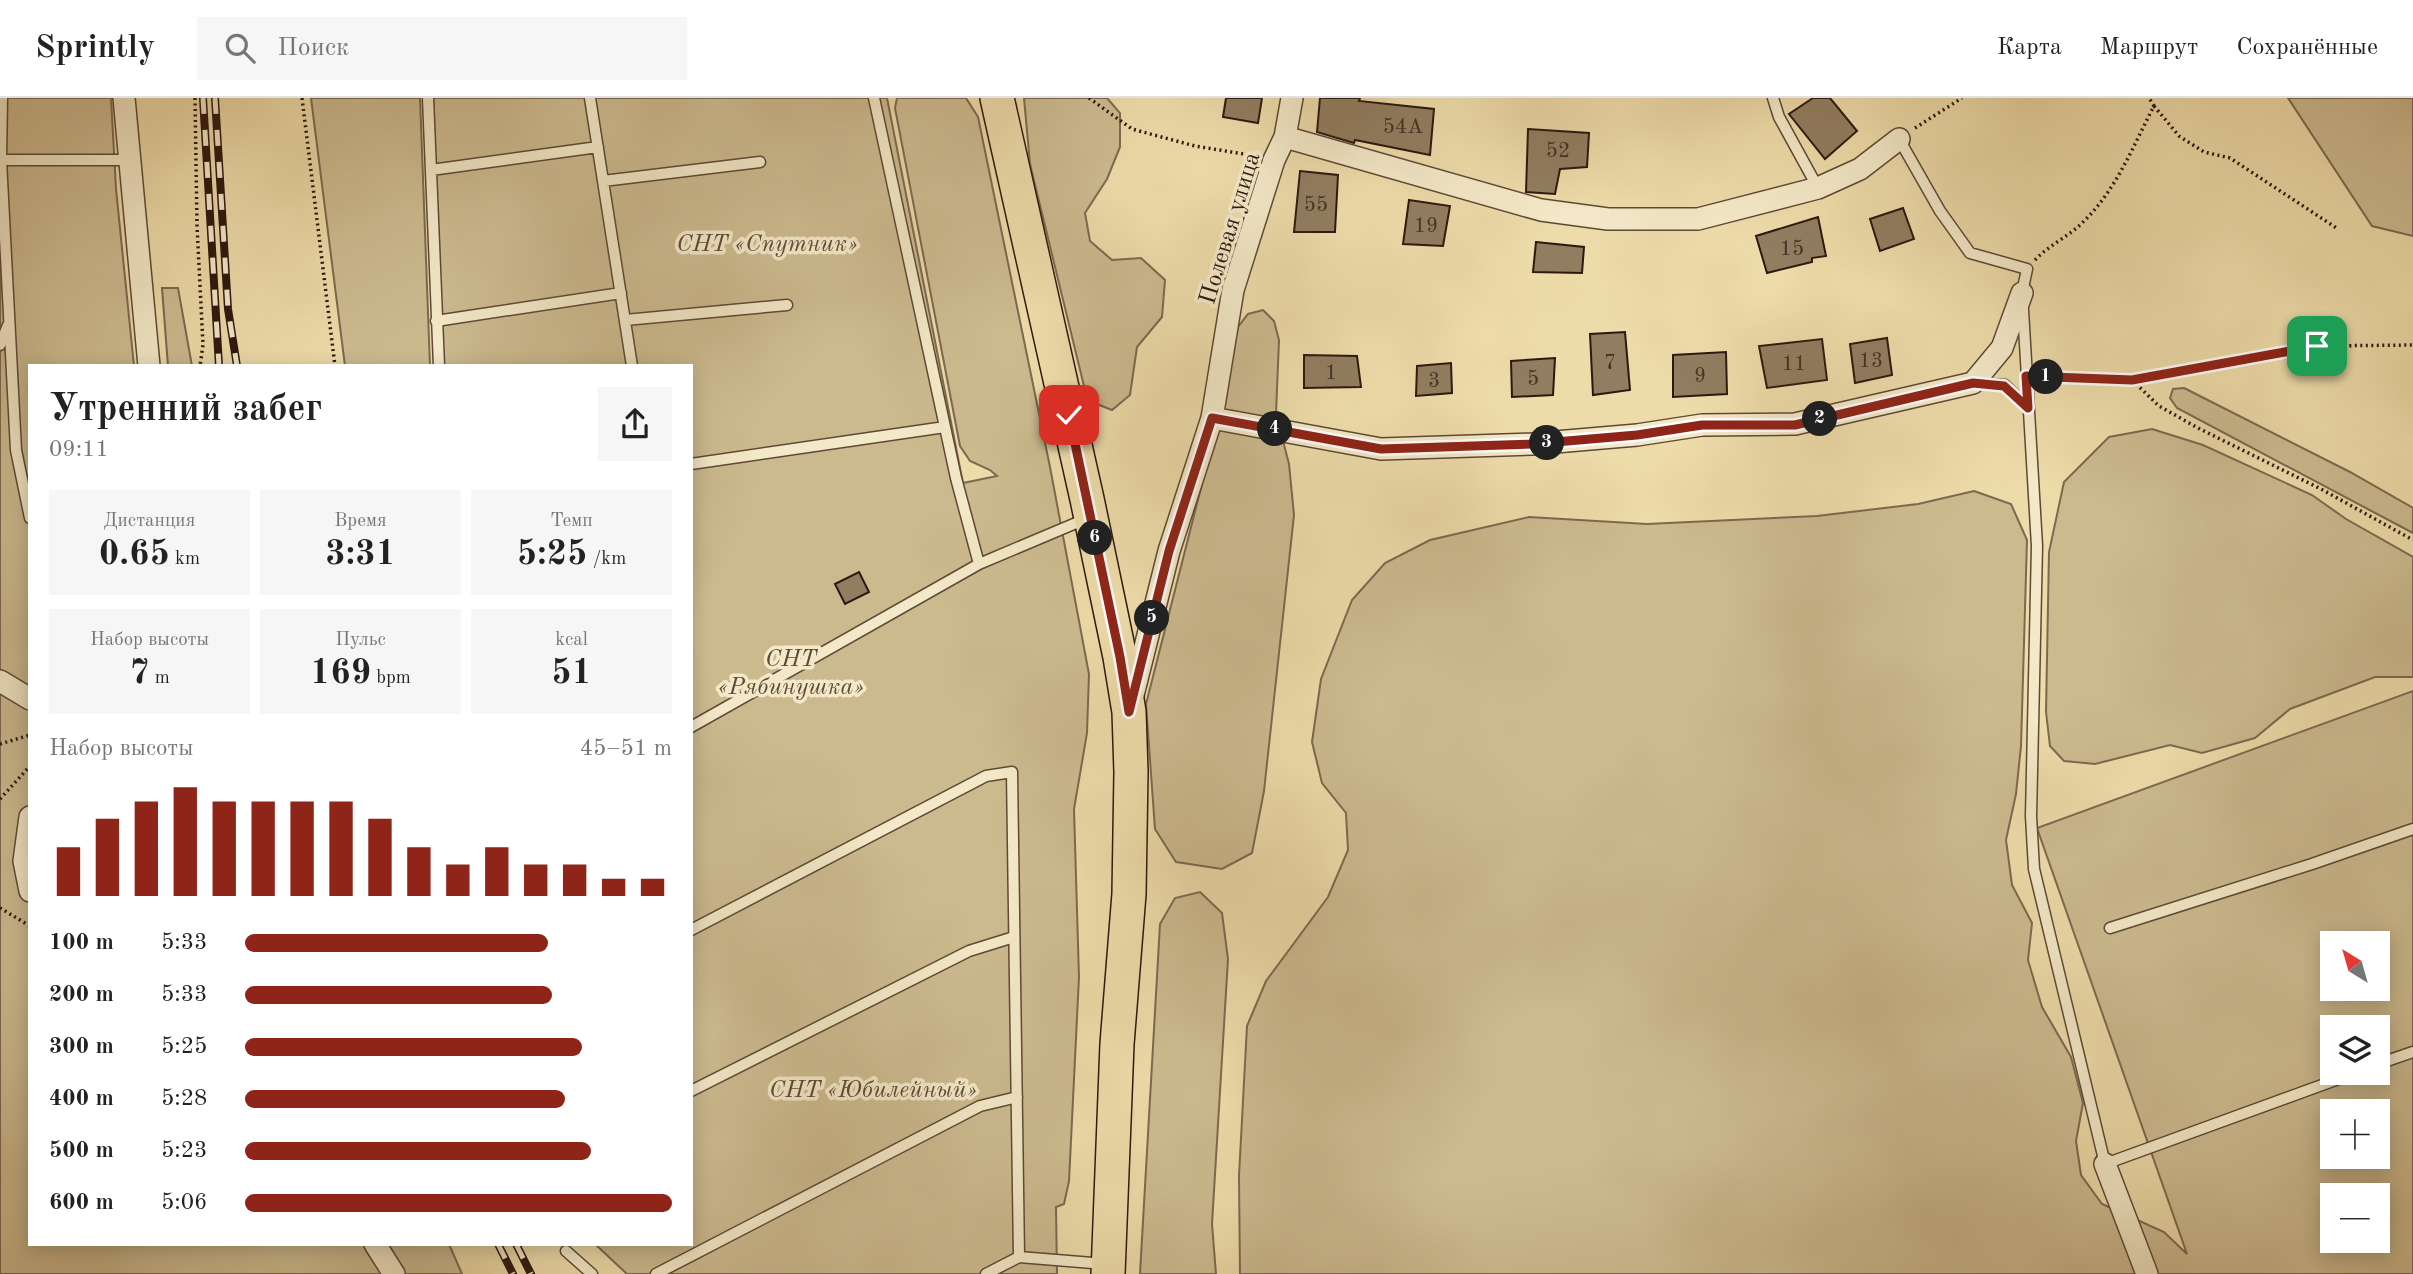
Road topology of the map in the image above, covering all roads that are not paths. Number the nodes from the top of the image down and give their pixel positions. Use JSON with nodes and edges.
{"nodes":[{"id":1,"x":2,"y":98,"type":"edge"},
{"id":2,"x":124,"y":98,"type":"edge"},
{"id":3,"x":428,"y":98,"type":"edge"},
{"id":4,"x":590,"y":98,"type":"edge"},
{"id":5,"x":874,"y":98,"type":"edge"},
{"id":6,"x":997,"y":98,"type":"edge"},
{"id":7,"x":1292,"y":98,"type":"edge"},
{"id":8,"x":1773,"y":98,"type":"edge"},
{"id":9,"x":1285,"y":137,"type":"junction"},
{"id":10,"x":1899,"y":139,"type":"joint"},
{"id":11,"x":598,"y":148,"type":"junction"},
{"id":12,"x":0,"y":160,"type":"edge"},
{"id":13,"x":130,"y":160,"type":"junction"},
{"id":14,"x":760,"y":162,"type":"dead end"},
{"id":15,"x":431,"y":170,"type":"junction"},
{"id":16,"x":603,"y":181,"type":"junction"},
{"id":17,"x":1818,"y":188,"type":"junction"},
{"id":18,"x":621,"y":293,"type":"junction"},
{"id":19,"x":2022,"y":293,"type":"junction"},
{"id":20,"x":787,"y":305,"type":"dead end"},
{"id":21,"x":625,"y":320,"type":"junction"},
{"id":22,"x":436,"y":321,"type":"junction"},
{"id":23,"x":9,"y":322,"type":"junction"},
{"id":24,"x":0,"y":345,"type":"edge"},
{"id":25,"x":149,"y":364,"type":"edge"},
{"id":26,"x":439,"y":364,"type":"edge"},
{"id":27,"x":632,"y":364,"type":"edge"},
{"id":28,"x":1973,"y":383,"type":"junction"},
{"id":29,"x":2028,"y":408,"type":"junction"},
{"id":30,"x":1212,"y":418,"type":"junction"},
{"id":31,"x":945,"y":427,"type":"junction"},
{"id":32,"x":693,"y":464,"type":"edge"},
{"id":33,"x":28,"y":508,"type":"edge"},
{"id":34,"x":1091,"y":517,"type":"junction"},
{"id":35,"x":979,"y":564,"type":"junction"},
{"id":36,"x":0,"y":681,"type":"edge"},
{"id":37,"x":28,"y":698,"type":"edge"},
{"id":38,"x":1129,"y":712,"type":"junction"},
{"id":39,"x":693,"y":726,"type":"edge"},
{"id":40,"x":2413,"y":829,"type":"edge"},
{"id":41,"x":28,"y":832,"type":"edge"},
{"id":42,"x":28,"y":881,"type":"edge"},
{"id":43,"x":2110,"y":928,"type":"dead end"},
{"id":44,"x":693,"y":929,"type":"edge"},
{"id":45,"x":1014,"y":937,"type":"junction"},
{"id":46,"x":2413,"y":1052,"type":"edge"},
{"id":47,"x":2390,"y":1060,"type":"edge"},
{"id":48,"x":2322,"y":1085,"type":"edge"},
{"id":49,"x":693,"y":1090,"type":"edge"},
{"id":50,"x":1017,"y":1097,"type":"junction"},
{"id":51,"x":2105,"y":1164,"type":"junction"},
{"id":52,"x":376,"y":1246,"type":"edge"},
{"id":53,"x":566,"y":1251,"type":"dead end"},
{"id":54,"x":1019,"y":1257,"type":"junction"},
{"id":55,"x":1108,"y":1269,"type":"edge"},
{"id":56,"x":394,"y":1274,"type":"edge"},
{"id":57,"x":592,"y":1274,"type":"edge"},
{"id":58,"x":656,"y":1274,"type":"edge"},
{"id":59,"x":986,"y":1274,"type":"edge"},
{"id":60,"x":2147,"y":1274,"type":"edge"}],
"edges":[{"from":1,"to":12,"type":"lane"},
{"from":2,"to":13,"type":"street"},
{"from":3,"to":15,"type":"lane"},
{"from":4,"to":11,"type":"lane"},
{"from":5,"to":31,"type":"lane"},
{"from":6,"to":34,"type":"main road"},
{"from":7,"to":9,"type":"street"},
{"from":8,"to":17,"type":"lane"},
{"from":9,"to":17,"type":"street","name":"Полевая улица"},
{"from":9,"to":30,"type":"street","name":"Полевая улица"},
{"from":10,"to":17,"type":"street","name":"Полевая улица"},
{"from":10,"to":19,"type":"lane"},
{"from":11,"to":15,"type":"lane"},
{"from":11,"to":16,"type":"lane"},
{"from":12,"to":13,"type":"lane"},
{"from":12,"to":23,"type":"lane"},
{"from":13,"to":25,"type":"street"},
{"from":14,"to":16,"type":"lane"},
{"from":15,"to":22,"type":"lane"},
{"from":16,"to":18,"type":"lane"},
{"from":18,"to":21,"type":"lane"},
{"from":18,"to":22,"type":"lane"},
{"from":19,"to":28,"type":"street"},
{"from":19,"to":29,"type":"lane"},
{"from":20,"to":21,"type":"lane"},
{"from":21,"to":27,"type":"lane"},
{"from":22,"to":26,"type":"lane"},
{"from":23,"to":24,"type":"lane"},
{"from":23,"to":33,"type":"lane"},
{"from":28,"to":29,"type":"lane"},
{"from":28,"to":30,"type":"street"},
{"from":29,"to":51,"type":"lane"},
{"from":30,"to":38,"type":"street","name":"Полевая улица"},
{"from":31,"to":32,"type":"lane"},
{"from":31,"to":35,"type":"lane"},
{"from":34,"to":35,"type":"lane"},
{"from":34,"to":38,"type":"main road"},
{"from":35,"to":39,"type":"lane"},
{"from":36,"to":37,"type":"street"},
{"from":38,"to":55,"type":"main road"},
{"from":40,"to":43,"type":"lane"},
{"from":41,"to":42,"type":"street"},
{"from":44,"to":45,"type":"lane"},
{"from":45,"to":49,"type":"lane"},
{"from":45,"to":50,"type":"lane"},
{"from":46,"to":47,"type":"lane"},
{"from":48,"to":51,"type":"lane"},
{"from":50,"to":54,"type":"lane"},
{"from":50,"to":58,"type":"lane"},
{"from":51,"to":60,"type":"street"},
{"from":52,"to":56,"type":"street"},
{"from":53,"to":57,"type":"lane"},
{"from":54,"to":55,"type":"lane"},
{"from":54,"to":59,"type":"lane"}]}
